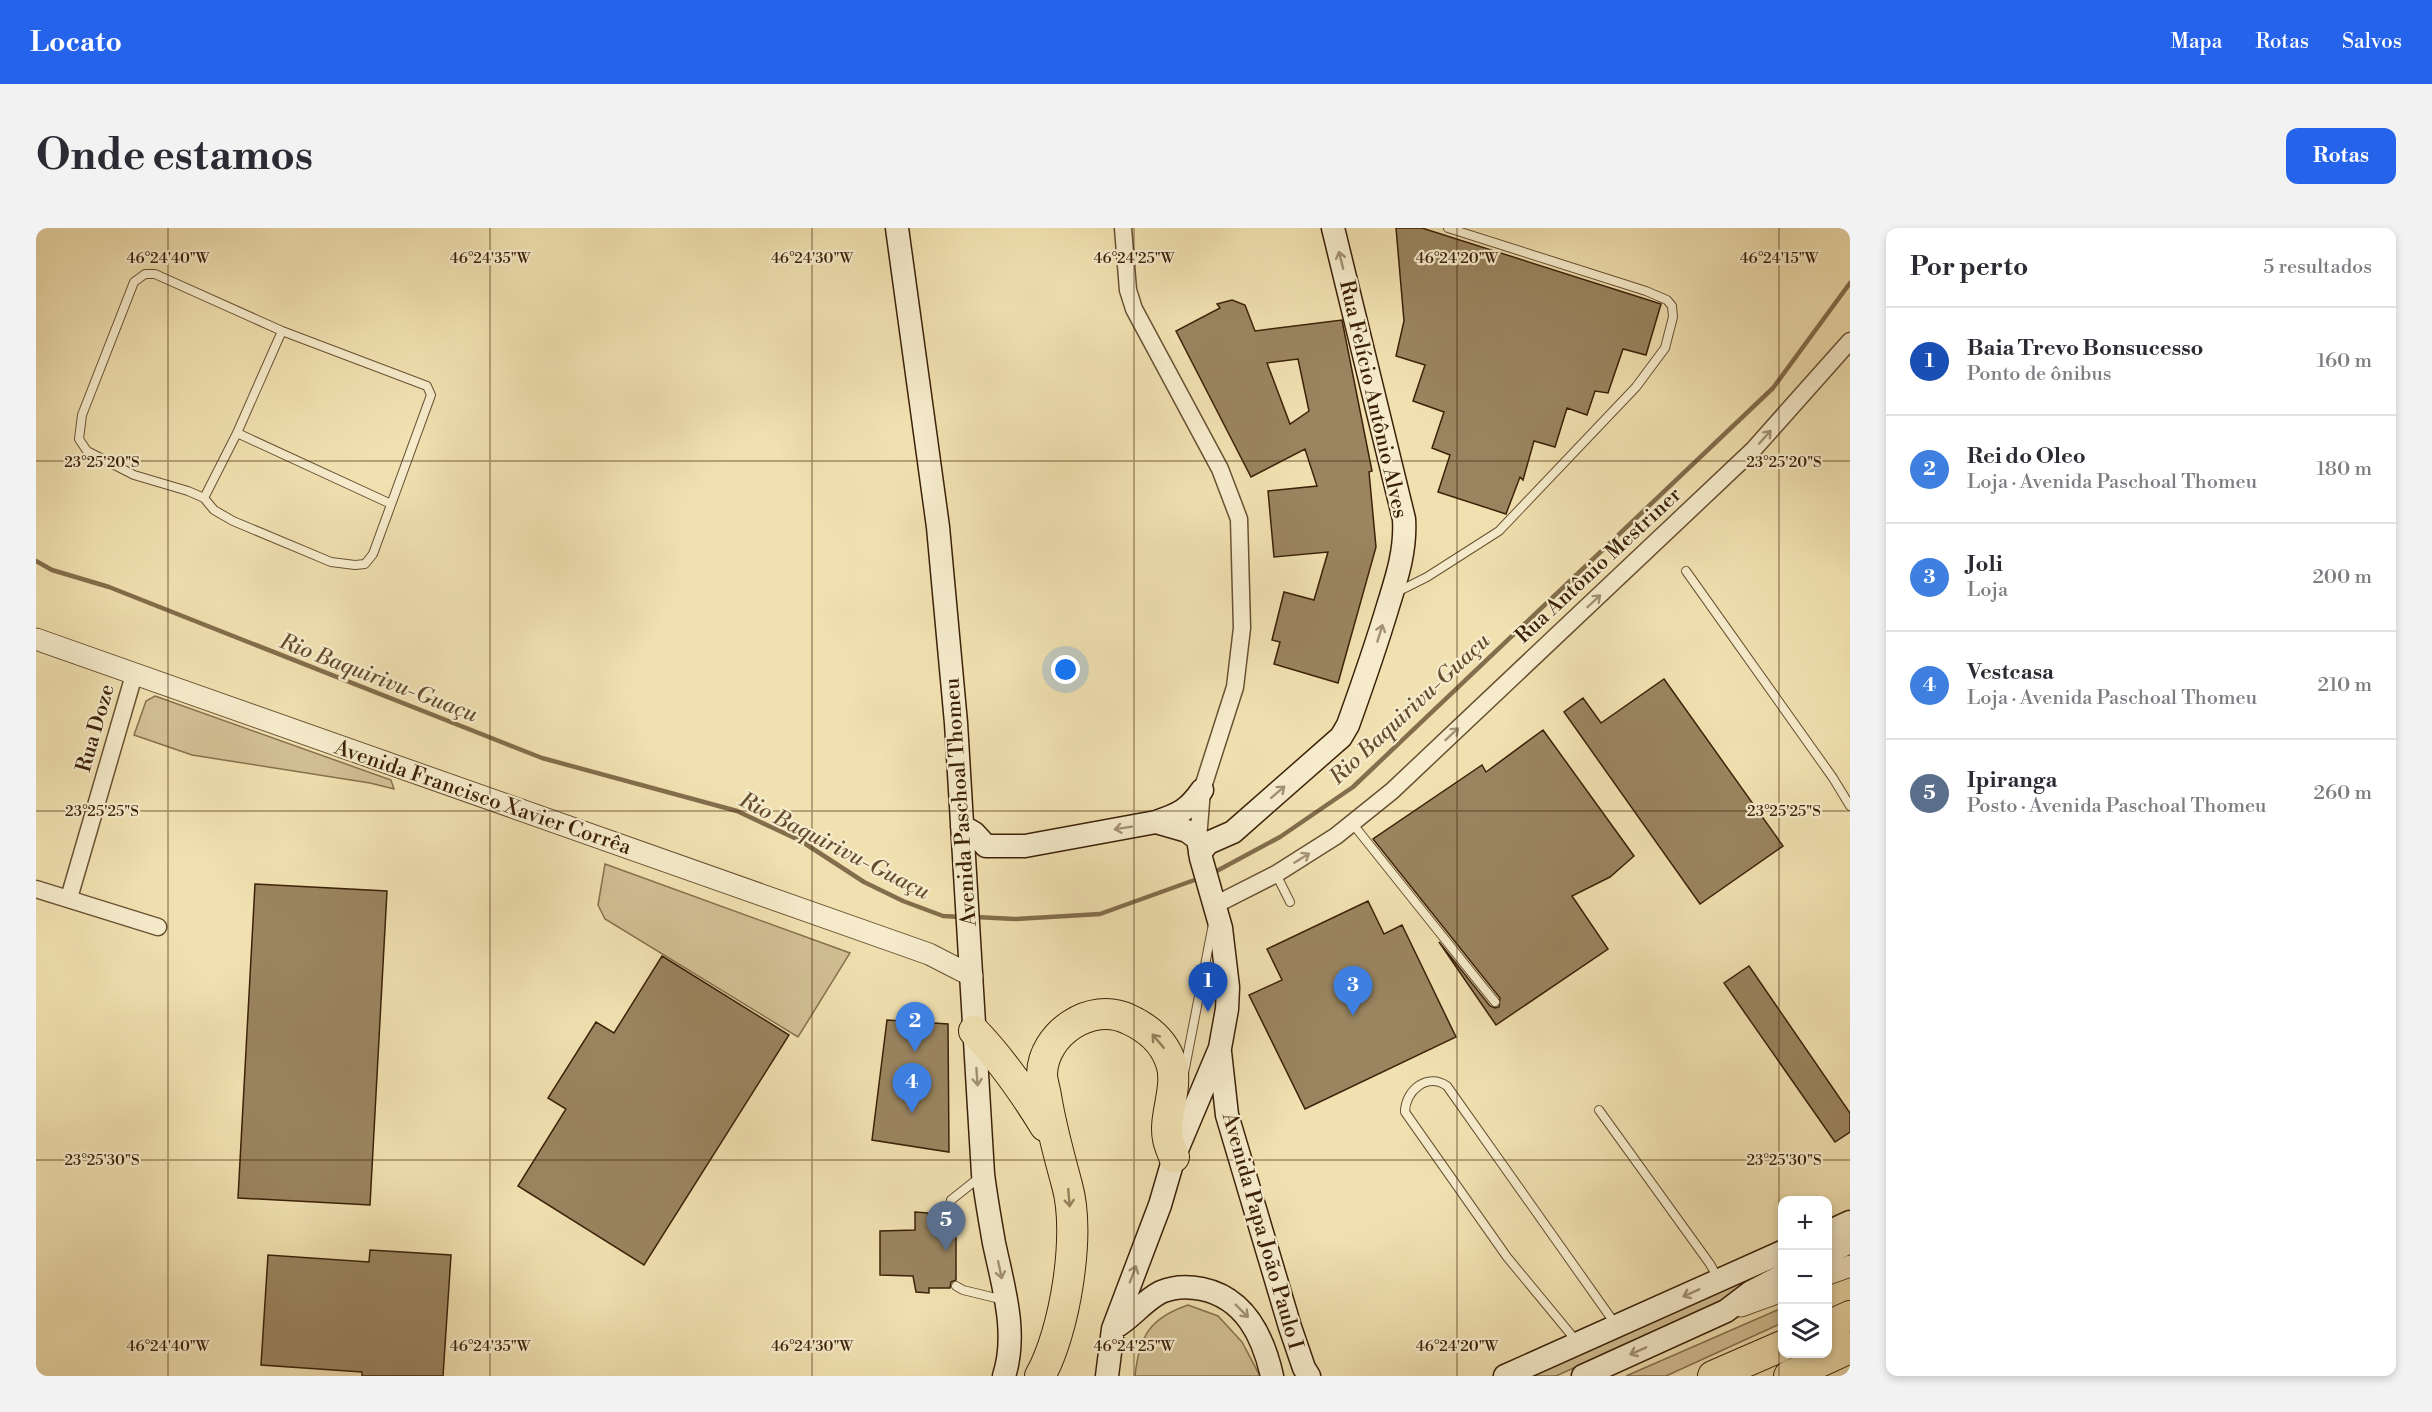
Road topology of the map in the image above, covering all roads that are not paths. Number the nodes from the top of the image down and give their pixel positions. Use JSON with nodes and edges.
{"nodes":[{"id":1,"x":897,"y":228,"type":"edge"},
{"id":2,"x":1123,"y":228,"type":"edge"},
{"id":3,"x":1334,"y":228,"type":"edge"},
{"id":4,"x":1448,"y":228,"type":"edge"},
{"id":5,"x":282,"y":331,"type":"junction"},
{"id":6,"x":1850,"y":341,"type":"edge"},
{"id":7,"x":237,"y":433,"type":"junction"},
{"id":8,"x":204,"y":498,"type":"junction"},
{"id":9,"x":391,"y":504,"type":"junction"},
{"id":10,"x":1686,"y":571,"type":"dead end"},
{"id":11,"x":1392,"y":595,"type":"junction"},
{"id":12,"x":36,"y":639,"type":"edge"},
{"id":13,"x":134,"y":675,"type":"junction"},
{"id":14,"x":1202,"y":789,"type":"junction"},
{"id":15,"x":1850,"y":806,"type":"edge"},
{"id":16,"x":1156,"y":822,"type":"junction"},
{"id":17,"x":1352,"y":823,"type":"junction"},
{"id":18,"x":962,"y":826,"type":"junction"},
{"id":19,"x":1025,"y":846,"type":"junction"},
{"id":20,"x":1200,"y":850,"type":"junction"},
{"id":21,"x":1276,"y":874,"type":"junction"},
{"id":22,"x":965,"y":887,"type":"junction"},
{"id":23,"x":36,"y":889,"type":"edge"},
{"id":24,"x":69,"y":898,"type":"junction"},
{"id":25,"x":1213,"y":902,"type":"junction"},
{"id":26,"x":1290,"y":902,"type":"dead end"},
{"id":27,"x":158,"y":927,"type":"dead end"},
{"id":28,"x":969,"y":941,"type":"junction"},
{"id":29,"x":929,"y":954,"type":"junction"},
{"id":30,"x":972,"y":976,"type":"junction"},
{"id":31,"x":1495,"y":1002,"type":"dead end"},
{"id":32,"x":974,"y":1031,"type":"junction"},
{"id":33,"x":1220,"y":1048,"type":"junction"},
{"id":34,"x":1599,"y":1110,"type":"dead end"},
{"id":35,"x":1178,"y":1115,"type":"dead end"},
{"id":36,"x":1177,"y":1125,"type":"dead end"},
{"id":37,"x":1054,"y":1142,"type":"junction"},
{"id":38,"x":1174,"y":1157,"type":"junction"},
{"id":39,"x":983,"y":1174,"type":"junction"},
{"id":40,"x":948,"y":1216,"type":"dead end"},
{"id":41,"x":1850,"y":1222,"type":"edge"},
{"id":42,"x":1832,"y":1230,"type":"edge"},
{"id":43,"x":1850,"y":1242,"type":"edge"},
{"id":44,"x":1832,"y":1251,"type":"edge"},
{"id":45,"x":1778,"y":1254,"type":"edge"},
{"id":46,"x":1850,"y":1266,"type":"edge"},
{"id":47,"x":1832,"y":1272,"type":"edge"},
{"id":48,"x":1778,"y":1278,"type":"edge"},
{"id":49,"x":1719,"y":1280,"type":"junction"},
{"id":50,"x":956,"y":1286,"type":"dead end"},
{"id":51,"x":1778,"y":1292,"type":"edge"},
{"id":52,"x":1006,"y":1301,"type":"junction"},
{"id":53,"x":1726,"y":1311,"type":"junction"},
{"id":54,"x":1850,"y":1316,"type":"edge"},
{"id":55,"x":1832,"y":1324,"type":"edge"},
{"id":56,"x":1616,"y":1326,"type":"junction"},
{"id":57,"x":1113,"y":1329,"type":"junction"},
{"id":58,"x":1579,"y":1343,"type":"junction"},
{"id":59,"x":1778,"y":1348,"type":"edge"},
{"id":60,"x":1850,"y":1348,"type":"edge"},
{"id":61,"x":1004,"y":1376,"type":"edge"},
{"id":62,"x":1040,"y":1376,"type":"edge"},
{"id":63,"x":1107,"y":1376,"type":"edge"},
{"id":64,"x":1272,"y":1376,"type":"edge"},
{"id":65,"x":1309,"y":1376,"type":"edge"},
{"id":66,"x":1505,"y":1376,"type":"edge"},
{"id":67,"x":1583,"y":1376,"type":"edge"},
{"id":68,"x":1713,"y":1376,"type":"edge"},
{"id":69,"x":1789,"y":1376,"type":"edge"}],
"edges":[{"from":1,"to":18,"type":"main road","name":"Avenida Paschoal Thomeu"},
{"from":2,"to":14,"type":"street"},
{"from":11,"to":3,"type":"main road","name":"Rua Felício Antônio Alves","one_way":true},
{"from":4,"to":11,"type":"lane"},
{"from":5,"to":7,"type":"lane"},
{"from":5,"to":8,"type":"lane"},
{"from":5,"to":9,"type":"lane"},
{"from":17,"to":6,"type":"street","name":"Rua Antônio Mestriner","one_way":true},
{"from":7,"to":8,"type":"lane"},
{"from":7,"to":9,"type":"lane"},
{"from":8,"to":9,"type":"lane"},
{"from":10,"to":15,"type":"lane"},
{"from":20,"to":11,"type":"main road","name":"Rua Felício Antônio Alves","one_way":true},
{"from":12,"to":13,"type":"street","name":"Avenida Francisco Xavier Corrêa"},
{"from":13,"to":24,"type":"street","name":"Rua Doze"},
{"from":13,"to":29,"type":"street","name":"Avenida Francisco Xavier Corrêa"},
{"from":14,"to":16,"type":"main road"},
{"from":14,"to":20,"type":"street"},
{"from":16,"to":19,"type":"main road","one_way":true},
{"from":16,"to":20,"type":"main road"},
{"from":21,"to":17,"type":"street","name":"Rua Antônio Mestriner","one_way":true},
{"from":17,"to":31,"type":"lane"},
{"from":18,"to":19,"type":"main road"},
{"from":18,"to":22,"type":"main road","name":"Avenida Paschoal Thomeu"},
{"from":19,"to":22,"type":"main road"},
{"from":20,"to":25,"type":"main road"},
{"from":21,"to":25,"type":"street","name":"Rua Antônio Mestriner"},
{"from":21,"to":26,"type":"lane"},
{"from":22,"to":28,"type":"main road","name":"Avenida Paschoal Thomeu"},
{"from":23,"to":24,"type":"street"},
{"from":24,"to":27,"type":"street"},
{"from":25,"to":33,"type":"main road"},
{"from":25,"to":35,"type":"lane"},
{"from":28,"to":29,"type":"street","name":"Avenida Francisco Xavier Corrêa"},
{"from":28,"to":30,"type":"main road","name":"Avenida Paschoal Thomeu"},
{"from":29,"to":30,"type":"street","name":"Avenida Francisco Xavier Corrêa"},
{"from":30,"to":32,"type":"main road","name":"Avenida Paschoal Thomeu"},
{"from":32,"to":37,"type":"highway"},
{"from":32,"to":39,"type":"main road","name":"Avenida Paschoal Thomeu","one_way":true},
{"from":33,"to":38,"type":"main road"},
{"from":33,"to":65,"type":"main road","name":"Avenida Papa João Paulo I"},
{"from":34,"to":49,"type":"lane"},
{"from":36,"to":38,"type":"lane"},
{"from":38,"to":37,"type":"highway","one_way":true},
{"from":37,"to":62,"type":"highway","one_way":true},
{"from":57,"to":38,"type":"main road","one_way":true},
{"from":39,"to":40,"type":"lane"},
{"from":39,"to":52,"type":"main road","name":"Avenida Paschoal Thomeu","one_way":true},
{"from":41,"to":42,"type":"main road"},
{"from":43,"to":44,"type":"main road"},
{"from":45,"to":49,"type":"main road"},
{"from":46,"to":47,"type":"street"},
{"from":48,"to":53,"type":"main road"},
{"from":49,"to":56,"type":"main road","one_way":true},
{"from":50,"to":52,"type":"lane"},
{"from":51,"to":53,"type":"street"},
{"from":52,"to":61,"type":"main road","name":"Avenida Paschoal Thomeu"},
{"from":53,"to":67,"type":"main road","one_way":true},
{"from":54,"to":55,"type":"highway"},
{"from":56,"to":58,"type":"main road"},
{"from":56,"to":58,"type":"lane"},
{"from":57,"to":63,"type":"main road"},
{"from":57,"to":64,"type":"main road","one_way":true},
{"from":58,"to":66,"type":"main road"},
{"from":59,"to":68,"type":"highway"},
{"from":60,"to":69,"type":"highway"}]}
